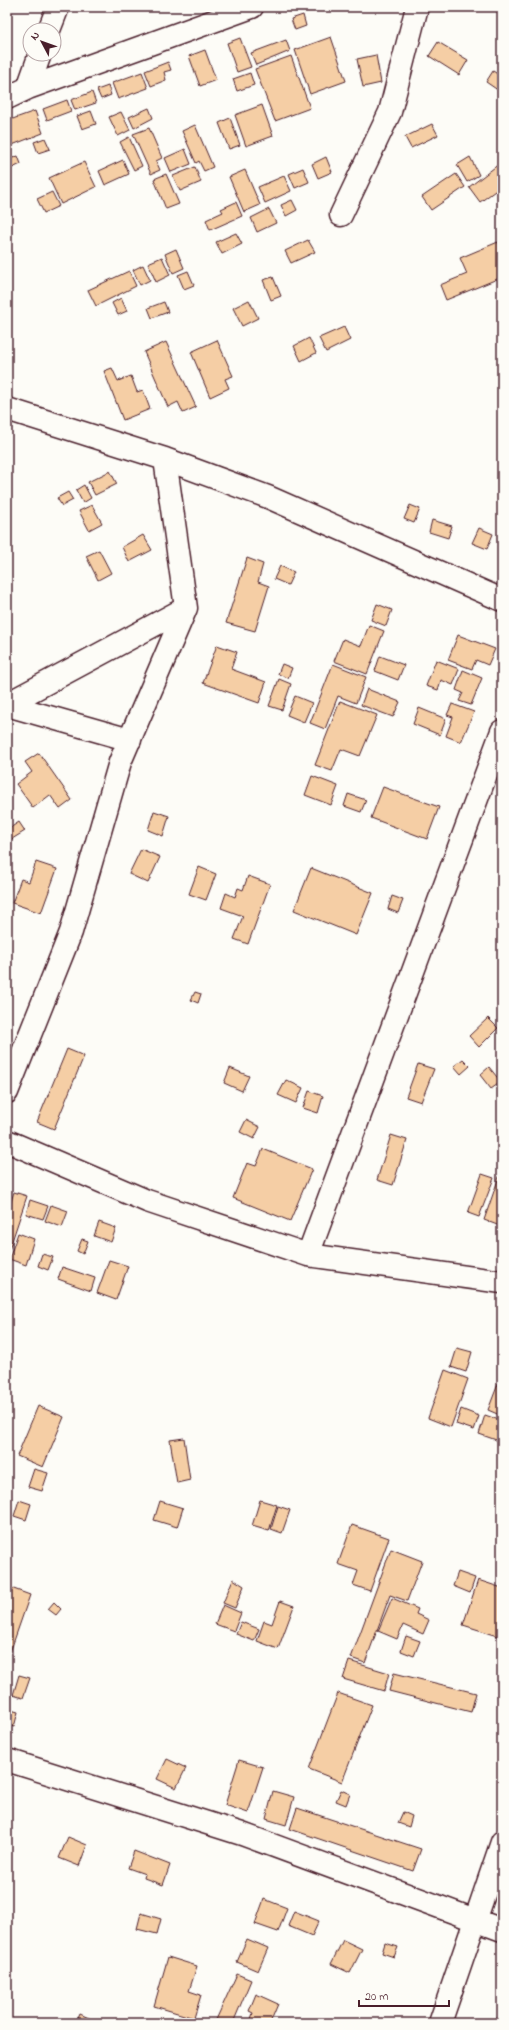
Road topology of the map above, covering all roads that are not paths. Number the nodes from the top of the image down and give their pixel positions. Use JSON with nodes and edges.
{"nodes":[{"id":1,"x":58,"y":7,"type":"edge"},
{"id":2,"x":252,"y":7,"type":"edge"},
{"id":3,"x":417,"y":7,"type":"edge"},
{"id":4,"x":52,"y":22,"type":"edge"},
{"id":5,"x":37,"y":62,"type":"edge"},
{"id":6,"x":28,"y":88,"type":"junction"},
{"id":7,"x":7,"y":98,"type":"edge"},
{"id":8,"x":341,"y":215,"type":"dead end"},
{"id":9,"x":7,"y":409,"type":"edge"},
{"id":10,"x":165,"y":459,"type":"junction"},
{"id":11,"x":502,"y":600,"type":"edge"},
{"id":12,"x":186,"y":608,"type":"junction"},
{"id":13,"x":7,"y":704,"type":"edge"},
{"id":14,"x":502,"y":731,"type":"edge"},
{"id":15,"x":130,"y":740,"type":"junction"},
{"id":16,"x":7,"y":1092,"type":"edge"},
{"id":17,"x":7,"y":1141,"type":"edge"},
{"id":18,"x":308,"y":1255,"type":"junction"},
{"id":19,"x":502,"y":1282,"type":"edge"},
{"id":20,"x":7,"y":1760,"type":"edge"},
{"id":21,"x":502,"y":1842,"type":"edge"},
{"id":22,"x":475,"y":1920,"type":"junction"},
{"id":23,"x":502,"y":1930,"type":"edge"},
{"id":24,"x":440,"y":2023,"type":"edge"}],
"edges":[{"from":1,"to":4,"type":"street"},
{"from":2,"to":6,"type":"street"},
{"from":3,"to":8,"type":"street"},
{"from":5,"to":6,"type":"street"},
{"from":6,"to":7,"type":"street"},
{"from":9,"to":10,"type":"street"},
{"from":10,"to":11,"type":"street"},
{"from":10,"to":12,"type":"street"},
{"from":12,"to":13,"type":"street"},
{"from":12,"to":15,"type":"street"},
{"from":13,"to":15,"type":"street"},
{"from":14,"to":18,"type":"street"},
{"from":15,"to":16,"type":"street"},
{"from":17,"to":18,"type":"street"},
{"from":18,"to":19,"type":"street"},
{"from":20,"to":22,"type":"street"},
{"from":21,"to":22,"type":"street"},
{"from":22,"to":23,"type":"street"},
{"from":22,"to":24,"type":"street"}]}
